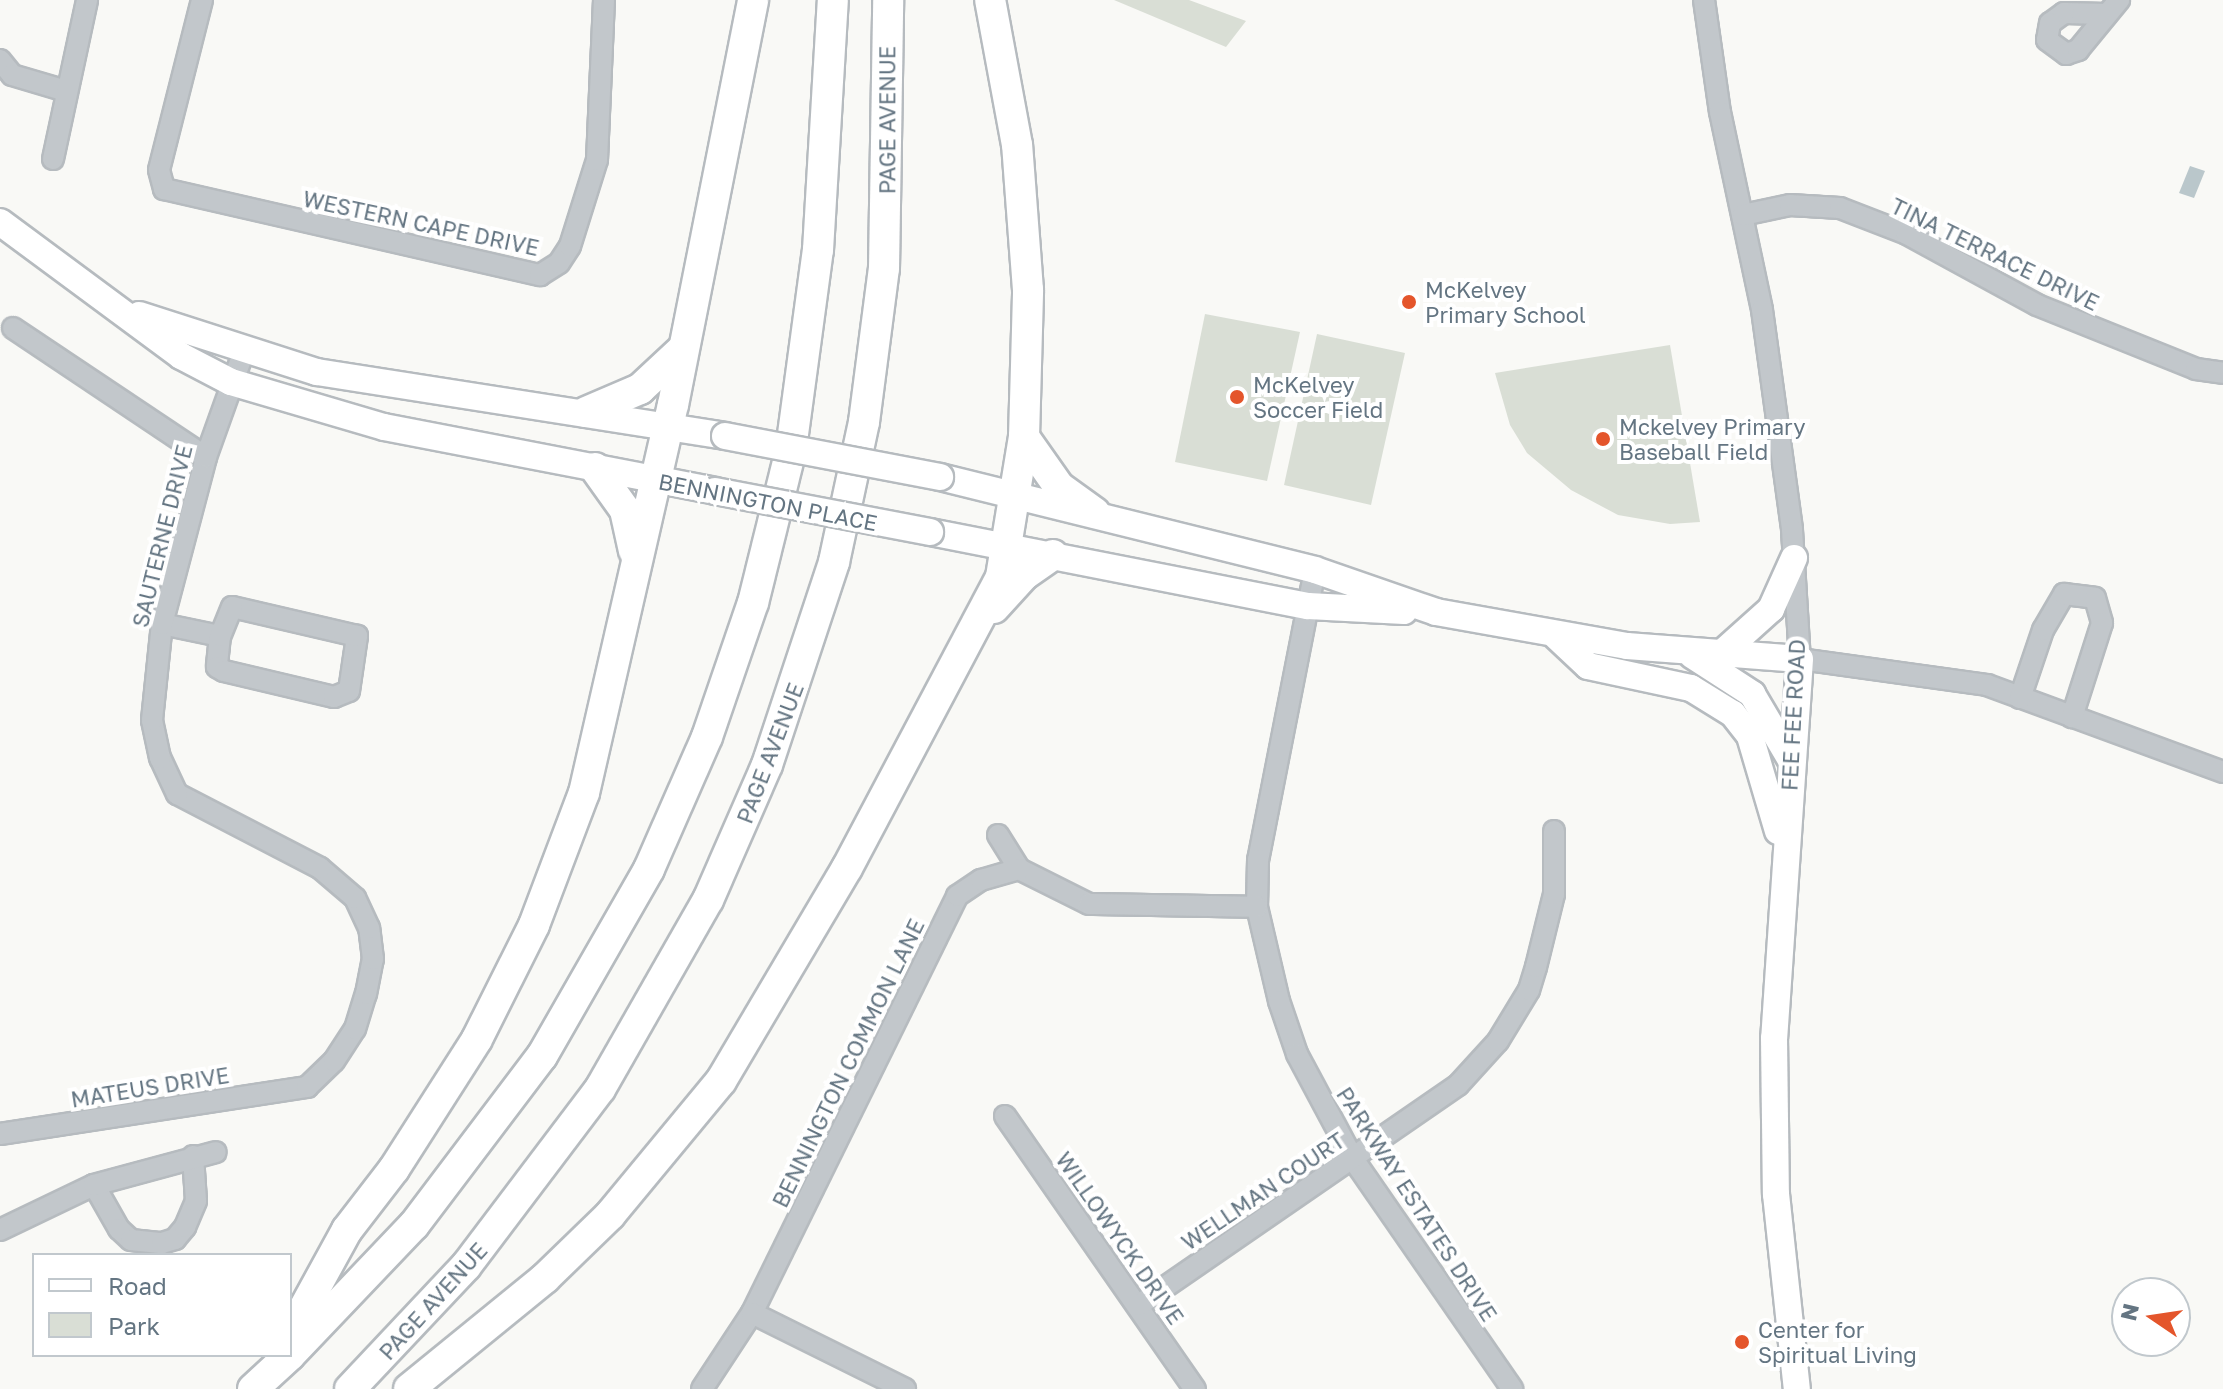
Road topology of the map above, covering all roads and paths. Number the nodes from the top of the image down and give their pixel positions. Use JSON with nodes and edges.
{"nodes":[{"id":1,"x":87,"y":0,"type":"edge"},
{"id":2,"x":202,"y":0,"type":"edge"},
{"id":3,"x":604,"y":0,"type":"edge"},
{"id":4,"x":753,"y":0,"type":"edge"},
{"id":5,"x":833,"y":0,"type":"edge"},
{"id":6,"x":888,"y":0,"type":"edge"},
{"id":7,"x":990,"y":0,"type":"edge"},
{"id":8,"x":1704,"y":0,"type":"edge"},
{"id":9,"x":0,"y":60,"type":"edge"},
{"id":10,"x":66,"y":91,"type":"junction"},
{"id":11,"x":53,"y":159,"type":"dead end"},
{"id":12,"x":1743,"y":215,"type":"junction"},
{"id":13,"x":0,"y":222,"type":"edge"},
{"id":14,"x":127,"y":312,"type":"junction"},
{"id":15,"x":13,"y":328,"type":"dead end"},
{"id":16,"x":683,"y":349,"type":"junction"},
{"id":17,"x":244,"y":351,"type":"junction"},
{"id":18,"x":2223,"y":373,"type":"edge"},
{"id":19,"x":231,"y":382,"type":"junction"},
{"id":20,"x":586,"y":412,"type":"junction"},
{"id":21,"x":668,"y":425,"type":"junction"},
{"id":22,"x":1024,"y":437,"type":"junction"},
{"id":23,"x":206,"y":457,"type":"junction"},
{"id":24,"x":595,"y":468,"type":"junction"},
{"id":25,"x":656,"y":480,"type":"junction"},
{"id":26,"x":1018,"y":494,"type":"junction"},
{"id":27,"x":1095,"y":513,"type":"junction"},
{"id":28,"x":1008,"y":546,"type":"junction"},
{"id":29,"x":1053,"y":555,"type":"junction"},
{"id":30,"x":1794,"y":558,"type":"junction"},
{"id":31,"x":636,"y":564,"type":"junction"},
{"id":32,"x":1315,"y":570,"type":"junction"},
{"id":33,"x":1308,"y":606,"type":"junction"},
{"id":34,"x":1436,"y":612,"type":"junction"},
{"id":35,"x":162,"y":624,"type":"junction"},
{"id":36,"x":974,"y":630,"type":"junction"},
{"id":37,"x":220,"y":636,"type":"junction"},
{"id":38,"x":1557,"y":637,"type":"junction"},
{"id":39,"x":1686,"y":651,"type":"junction"},
{"id":40,"x":1722,"y":653,"type":"junction"},
{"id":41,"x":1800,"y":659,"type":"junction"},
{"id":42,"x":2020,"y":698,"type":"junction"},
{"id":43,"x":2072,"y":717,"type":"junction"},
{"id":44,"x":1791,"y":760,"type":"junction"},
{"id":45,"x":2223,"y":772,"type":"edge"},
{"id":46,"x":1554,"y":831,"type":"dead end"},
{"id":47,"x":998,"y":835,"type":"dead end"},
{"id":48,"x":1784,"y":851,"type":"junction"},
{"id":49,"x":1019,"y":869,"type":"junction"},
{"id":50,"x":1257,"y":907,"type":"junction"},
{"id":51,"x":307,"y":1087,"type":"joint"},
{"id":52,"x":1005,"y":1116,"type":"dead end"},
{"id":53,"x":0,"y":1134,"type":"edge"},
{"id":54,"x":216,"y":1152,"type":"dead end"},
{"id":55,"x":193,"y":1156,"type":"junction"},
{"id":56,"x":1353,"y":1159,"type":"junction"},
{"id":57,"x":94,"y":1185,"type":"junction"},
{"id":58,"x":0,"y":1230,"type":"edge"},
{"id":59,"x":1139,"y":1305,"type":"junction"},
{"id":60,"x":752,"y":1313,"type":"junction"},
{"id":61,"x":292,"y":1330,"type":"edge"},
{"id":62,"x":292,"y":1353,"type":"edge"},
{"id":63,"x":287,"y":1357,"type":"edge"},
{"id":64,"x":266,"y":1374,"type":"edge"},
{"id":65,"x":350,"y":1389,"type":"edge"},
{"id":66,"x":409,"y":1389,"type":"edge"},
{"id":67,"x":702,"y":1389,"type":"edge"},
{"id":68,"x":905,"y":1389,"type":"edge"},
{"id":69,"x":1195,"y":1389,"type":"edge"},
{"id":70,"x":1512,"y":1389,"type":"edge"},
{"id":71,"x":1797,"y":1389,"type":"edge"}],
"edges":[{"from":1,"to":10,"type":"street"},
{"from":2,"to":3,"type":"street","name":"WESTERN CAPE DRIVE"},
{"from":4,"to":16,"type":"highway"},
{"from":5,"to":62,"type":"highway"},
{"from":6,"to":65,"type":"highway","name":"PAGE AVENUE"},
{"from":7,"to":22,"type":"highway"},
{"from":8,"to":12,"type":"street","name":"FEE FEE ROAD"},
{"from":9,"to":10,"type":"street"},
{"from":10,"to":11,"type":"street"},
{"from":12,"to":18,"type":"street","name":"TINA TERRACE DRIVE"},
{"from":12,"to":30,"type":"street","name":"FEE FEE ROAD"},
{"from":13,"to":14,"type":"main road","name":"BENNINGTON PLACE"},
{"from":14,"to":17,"type":"main road","name":"BENNINGTON PLACE"},
{"from":14,"to":19,"type":"main road","name":"BENNINGTON PLACE"},
{"from":15,"to":23,"type":"street"},
{"from":16,"to":20,"type":"highway"},
{"from":16,"to":21,"type":"highway"},
{"from":17,"to":19,"type":"street","name":"SAUTERNE DRIVE"},
{"from":17,"to":20,"type":"main road","name":"BENNINGTON PLACE"},
{"from":19,"to":23,"type":"street","name":"SAUTERNE DRIVE"},
{"from":19,"to":24,"type":"main road","name":"BENNINGTON PLACE"},
{"from":20,"to":21,"type":"main road","name":"BENNINGTON PLACE"},
{"from":21,"to":25,"type":"highway"},
{"from":21,"to":26,"type":"main road","name":"BENNINGTON PLACE","bridge":true},
{"from":22,"to":26,"type":"highway"},
{"from":22,"to":27,"type":"highway"},
{"from":23,"to":35,"type":"street","name":"SAUTERNE DRIVE"},
{"from":24,"to":25,"type":"main road","name":"BENNINGTON PLACE"},
{"from":24,"to":31,"type":"highway"},
{"from":25,"to":28,"type":"main road","name":"BENNINGTON PLACE","bridge":true},
{"from":25,"to":31,"type":"highway"},
{"from":26,"to":27,"type":"main road","name":"BENNINGTON PLACE"},
{"from":26,"to":28,"type":"highway"},
{"from":27,"to":32,"type":"main road","name":"BENNINGTON PLACE"},
{"from":28,"to":29,"type":"main road","name":"BENNINGTON PLACE"},
{"from":28,"to":36,"type":"highway"},
{"from":29,"to":33,"type":"main road","name":"BENNINGTON PLACE"},
{"from":29,"to":36,"type":"highway"},
{"from":30,"to":40,"type":"main road"},
{"from":30,"to":41,"type":"street","name":"FEE FEE ROAD"},
{"from":31,"to":61,"type":"highway"},
{"from":32,"to":33,"type":"street","name":"PARKWAY ESTATES DRIVE"},
{"from":32,"to":34,"type":"main road","name":"BENNINGTON PLACE"},
{"from":33,"to":34,"type":"main road","name":"BENNINGTON PLACE"},
{"from":33,"to":50,"type":"street","name":"PARKWAY ESTATES DRIVE"},
{"from":34,"to":38,"type":"main road","name":"BENNINGTON PLACE"},
{"from":35,"to":37,"type":"street"},
{"from":35,"to":51,"type":"street","name":"SAUTERNE DRIVE"},
{"from":36,"to":66,"type":"highway"},
{"from":37,"to":37,"type":"street"},
{"from":38,"to":39,"type":"main road","name":"BENNINGTON PLACE"},
{"from":38,"to":48,"type":"main road"},
{"from":39,"to":40,"type":"main road","name":"BENNINGTON PLACE"},
{"from":39,"to":44,"type":"main road"},
{"from":40,"to":41,"type":"main road","name":"BENNINGTON PLACE"},
{"from":41,"to":42,"type":"street"},
{"from":41,"to":44,"type":"main road","name":"FEE FEE ROAD"},
{"from":42,"to":43,"type":"street"},
{"from":42,"to":43,"type":"street"},
{"from":43,"to":45,"type":"street"},
{"from":44,"to":48,"type":"main road","name":"FEE FEE ROAD"},
{"from":46,"to":56,"type":"street","name":"WELLMAN COURT"},
{"from":47,"to":49,"type":"street"},
{"from":48,"to":71,"type":"main road","name":"FEE FEE ROAD"},
{"from":49,"to":50,"type":"street"},
{"from":49,"to":60,"type":"street","name":"BENNINGTON COMMON LANE"},
{"from":50,"to":56,"type":"street","name":"PARKWAY ESTATES DRIVE"},
{"from":51,"to":53,"type":"street","name":"MATEUS DRIVE"},
{"from":52,"to":59,"type":"street","name":"WILLOWYCK DRIVE"},
{"from":54,"to":55,"type":"street"},
{"from":55,"to":57,"type":"street"},
{"from":55,"to":57,"type":"street"},
{"from":56,"to":59,"type":"street","name":"WELLMAN COURT"},
{"from":56,"to":70,"type":"street","name":"PARKWAY ESTATES DRIVE"},
{"from":57,"to":58,"type":"street"},
{"from":59,"to":69,"type":"street","name":"WILLOWYCK DRIVE"},
{"from":60,"to":67,"type":"street","name":"BENNINGTON COMMON LANE"},
{"from":60,"to":68,"type":"street"},
{"from":63,"to":64,"type":"highway"}]}
